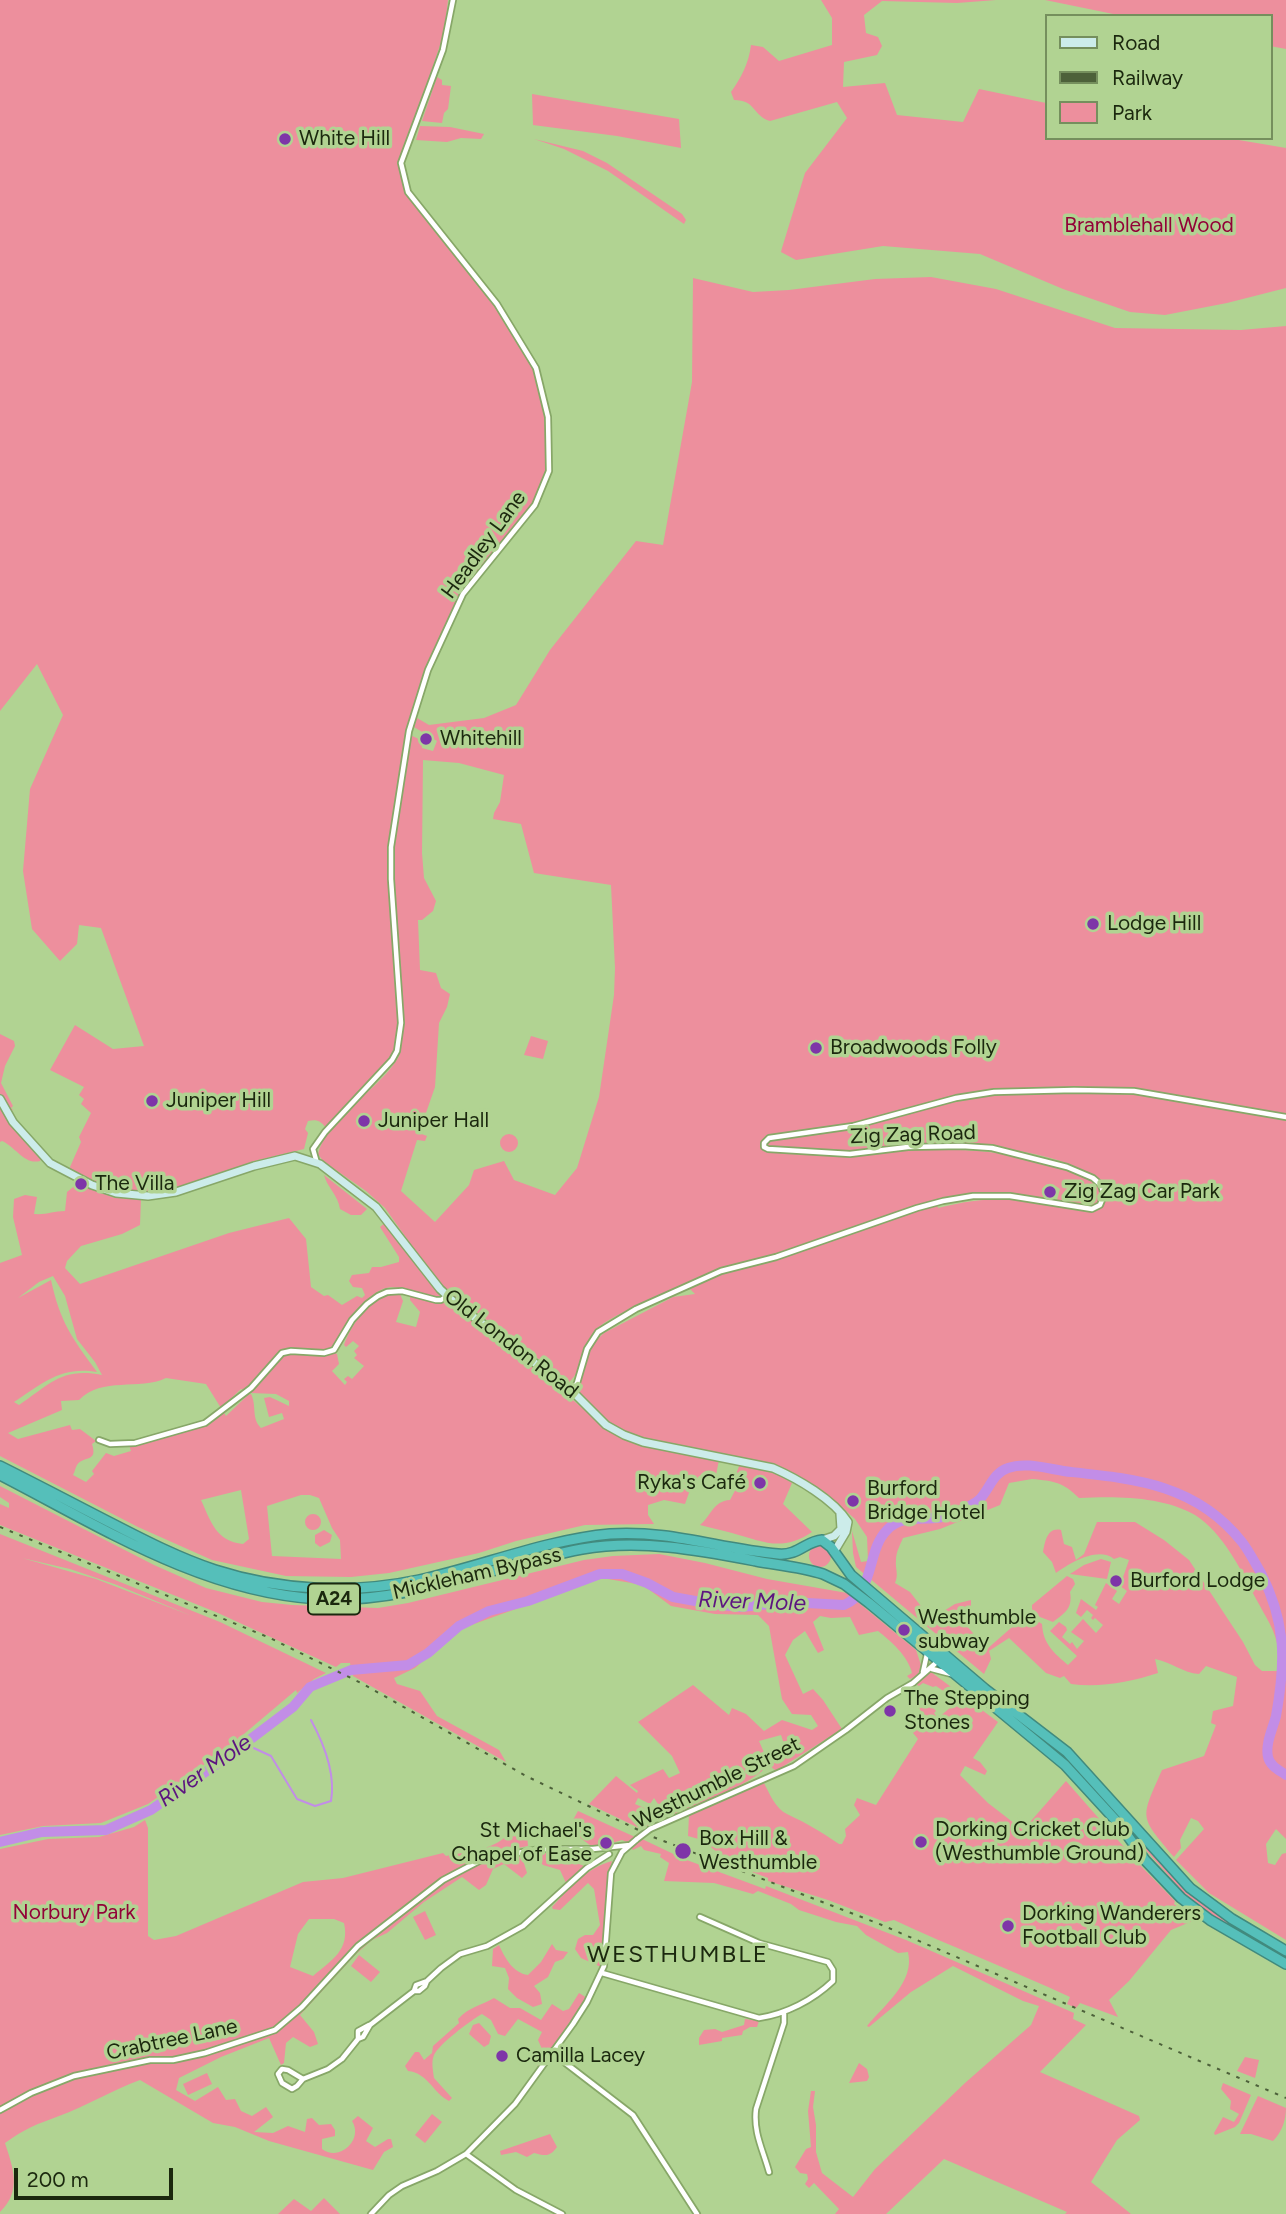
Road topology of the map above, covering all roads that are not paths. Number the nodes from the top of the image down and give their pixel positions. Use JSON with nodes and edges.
{"nodes":[{"id":1,"x":453,"y":0,"type":"edge"},
{"id":2,"x":0,"y":1099,"type":"edge"},
{"id":3,"x":1286,"y":1117,"type":"edge"},
{"id":4,"x":317,"y":1163,"type":"junction"},
{"id":5,"x":447,"y":1296,"type":"junction"},
{"id":6,"x":572,"y":1391,"type":"junction"},
{"id":7,"x":99,"y":1440,"type":"dead end"},
{"id":8,"x":0,"y":1466,"type":"edge"},
{"id":9,"x":0,"y":1475,"type":"edge"},
{"id":10,"x":840,"y":1514,"type":"junction"},
{"id":11,"x":822,"y":1541,"type":"junction"},
{"id":12,"x":807,"y":1547,"type":"junction"},
{"id":13,"x":835,"y":1553,"type":"junction"},
{"id":14,"x":810,"y":1570,"type":"junction"},
{"id":15,"x":823,"y":1574,"type":"junction"},
{"id":16,"x":872,"y":1599,"type":"junction"},
{"id":17,"x":937,"y":1647,"type":"junction"},
{"id":18,"x":926,"y":1651,"type":"junction"},
{"id":19,"x":938,"y":1661,"type":"junction"},
{"id":20,"x":930,"y":1669,"type":"junction"},
{"id":21,"x":955,"y":1675,"type":"junction"},
{"id":22,"x":921,"y":1676,"type":"junction"},
{"id":23,"x":627,"y":1847,"type":"junction"},
{"id":24,"x":700,"y":1917,"type":"dead end"},
{"id":25,"x":1286,"y":1951,"type":"edge"},
{"id":26,"x":1286,"y":1964,"type":"edge"},
{"id":27,"x":602,"y":1973,"type":"junction"},
{"id":28,"x":784,"y":2013,"type":"junction"},
{"id":29,"x":551,"y":2052,"type":"junction"},
{"id":30,"x":303,"y":2079,"type":"junction"},
{"id":31,"x":0,"y":2110,"type":"edge"},
{"id":32,"x":466,"y":2154,"type":"junction"},
{"id":33,"x":769,"y":2172,"type":"dead end"},
{"id":34,"x":370,"y":2214,"type":"edge"},
{"id":35,"x":562,"y":2214,"type":"edge"},
{"id":36,"x":697,"y":2214,"type":"edge"}],
"edges":[{"from":1,"to":4,"type":"street","name":"Headley Lane"},
{"from":2,"to":4,"type":"main road","name":"Old London Road"},
{"from":3,"to":6,"type":"street","name":"Zig Zag Road"},
{"from":4,"to":5,"type":"main road","name":"Old London Road"},
{"from":5,"to":6,"type":"main road","name":"Old London Road"},
{"from":5,"to":7,"type":"street"},
{"from":6,"to":10,"type":"main road","name":"Old London Road"},
{"from":8,"to":12,"type":"highway","name":"Mickleham Bypass","number":"A24"},
{"from":9,"to":14,"type":"highway","name":"Mickleham Bypass","number":"A24"},
{"from":10,"to":11,"type":"main road"},
{"from":10,"to":13,"type":"main road"},
{"from":11,"to":12,"type":"highway"},
{"from":11,"to":13,"type":"highway"},
{"from":12,"to":14,"type":"highway"},
{"from":13,"to":15,"type":"highway"},
{"from":13,"to":16,"type":"highway"},
{"from":14,"to":15,"type":"highway"},
{"from":15,"to":16,"type":"highway"},
{"from":16,"to":17,"type":"highway"},
{"from":16,"to":18,"type":"highway"},
{"from":17,"to":19,"type":"street"},
{"from":17,"to":25,"type":"highway"},
{"from":18,"to":19,"type":"highway"},
{"from":18,"to":22,"type":"street"},
{"from":19,"to":20,"type":"street","name":"Westhumble Street"},
{"from":19,"to":21,"type":"highway"},
{"from":20,"to":21,"type":"street"},
{"from":20,"to":22,"type":"street","name":"Westhumble Street"},
{"from":21,"to":26,"type":"highway"},
{"from":22,"to":23,"type":"street","name":"Westhumble Street","bridge":true},
{"from":23,"to":27,"type":"street"},
{"from":23,"to":30,"type":"street"},
{"from":23,"to":31,"type":"street","name":"Crabtree Lane"},
{"from":24,"to":28,"type":"street"},
{"from":27,"to":28,"type":"street"},
{"from":27,"to":29,"type":"street"},
{"from":28,"to":33,"type":"street"},
{"from":29,"to":32,"type":"street"},
{"from":29,"to":36,"type":"street"},
{"from":30,"to":30,"type":"street"},
{"from":32,"to":34,"type":"street"},
{"from":32,"to":35,"type":"street"}]}
